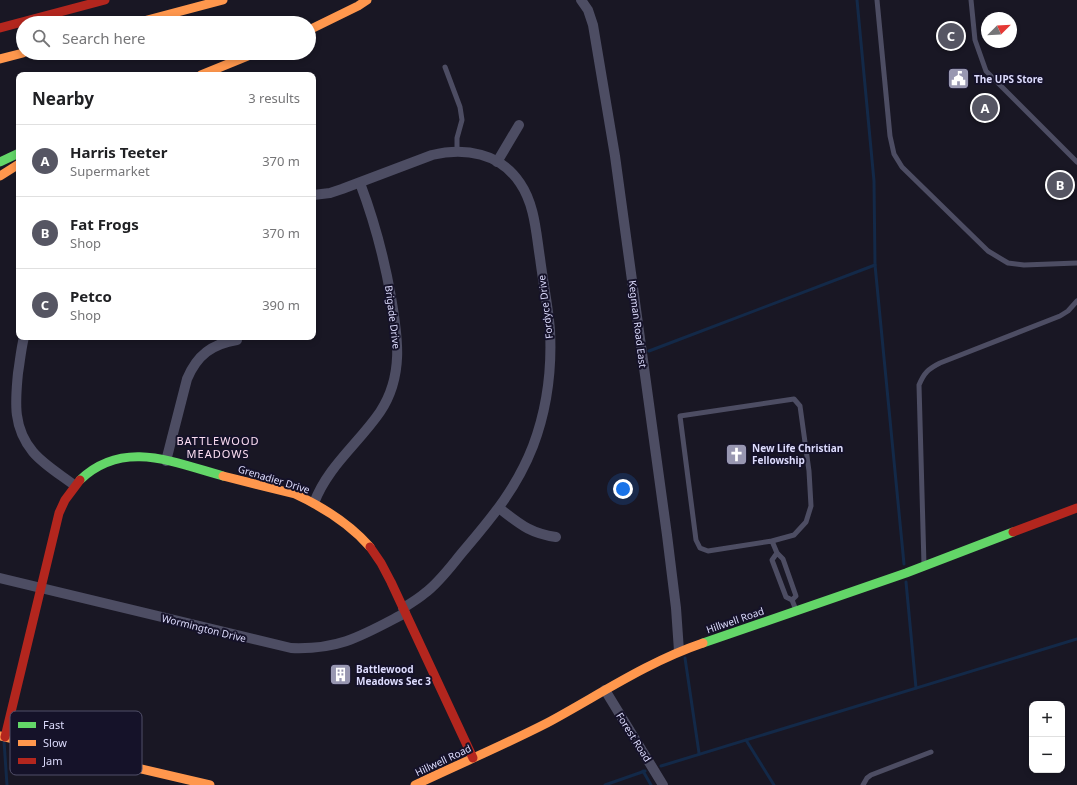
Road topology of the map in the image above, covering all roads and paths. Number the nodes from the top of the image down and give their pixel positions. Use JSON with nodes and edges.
{"nodes":[{"id":1,"x":105,"y":0,"type":"edge"},
{"id":2,"x":223,"y":0,"type":"edge"},
{"id":3,"x":368,"y":0,"type":"edge"},
{"id":4,"x":581,"y":0,"type":"edge"},
{"id":5,"x":877,"y":0,"type":"edge"},
{"id":6,"x":971,"y":0,"type":"edge"},
{"id":7,"x":45,"y":16,"type":"edge"},
{"id":8,"x":162,"y":16,"type":"edge"},
{"id":9,"x":16,"y":24,"type":"edge"},
{"id":10,"x":316,"y":27,"type":"edge"},
{"id":11,"x":0,"y":28,"type":"edge"},
{"id":12,"x":16,"y":55,"type":"edge"},
{"id":13,"x":0,"y":59,"type":"edge"},
{"id":14,"x":238,"y":60,"type":"edge"},
{"id":15,"x":445,"y":67,"type":"dead end"},
{"id":16,"x":208,"y":72,"type":"edge"},
{"id":17,"x":519,"y":125,"type":"dead end"},
{"id":18,"x":457,"y":151,"type":"junction"},
{"id":19,"x":16,"y":154,"type":"edge"},
{"id":20,"x":0,"y":162,"type":"edge"},
{"id":21,"x":497,"y":162,"type":"junction"},
{"id":22,"x":1077,"y":162,"type":"edge"},
{"id":23,"x":16,"y":166,"type":"edge"},
{"id":24,"x":0,"y":176,"type":"edge"},
{"id":25,"x":360,"y":182,"type":"junction"},
{"id":26,"x":316,"y":195,"type":"edge"},
{"id":27,"x":1077,"y":263,"type":"edge"},
{"id":28,"x":1077,"y":301,"type":"edge"},
{"id":29,"x":23,"y":340,"type":"edge"},
{"id":30,"x":237,"y":340,"type":"dead end"},
{"id":31,"x":166,"y":461,"type":"junction"},
{"id":32,"x":74,"y":486,"type":"junction"},
{"id":33,"x":314,"y":503,"type":"junction"},
{"id":34,"x":500,"y":508,"type":"junction"},
{"id":35,"x":1077,"y":508,"type":"edge"},
{"id":36,"x":556,"y":537,"type":"dead end"},
{"id":37,"x":772,"y":541,"type":"junction"},
{"id":38,"x":777,"y":553,"type":"junction"},
{"id":39,"x":924,"y":566,"type":"junction"},
{"id":40,"x":0,"y":578,"type":"edge"},
{"id":41,"x":40,"y":588,"type":"junction"},
{"id":42,"x":792,"y":600,"type":"junction"},
{"id":43,"x":404,"y":610,"type":"junction"},
{"id":44,"x":796,"y":611,"type":"junction"},
{"id":45,"x":679,"y":651,"type":"junction"},
{"id":46,"x":605,"y":690,"type":"junction"},
{"id":47,"x":2,"y":737,"type":"edge"},
{"id":48,"x":931,"y":752,"type":"dead end"},
{"id":49,"x":473,"y":758,"type":"junction"},
{"id":50,"x":142,"y":769,"type":"edge"},
{"id":51,"x":210,"y":785,"type":"edge"},
{"id":52,"x":415,"y":785,"type":"edge"},
{"id":53,"x":663,"y":785,"type":"edge"},
{"id":54,"x":863,"y":785,"type":"edge"}],
"edges":[{"from":1,"to":7,"type":"main road"},
{"from":2,"to":8,"type":"main road"},
{"from":3,"to":10,"type":"main road"},
{"from":4,"to":45,"type":"street","name":"Kegman Road East"},
{"from":5,"to":27,"type":"lane"},
{"from":6,"to":22,"type":"lane"},
{"from":9,"to":11,"type":"main road"},
{"from":12,"to":13,"type":"main road"},
{"from":14,"to":16,"type":"main road"},
{"from":15,"to":18,"type":"lane"},
{"from":17,"to":21,"type":"street"},
{"from":18,"to":21,"type":"street","name":"Fordyce Drive"},
{"from":18,"to":25,"type":"street","name":"Fordyce Drive"},
{"from":19,"to":20,"type":"main road"},
{"from":21,"to":34,"type":"street","name":"Fordyce Drive"},
{"from":23,"to":24,"type":"main road"},
{"from":25,"to":26,"type":"street","name":"Fordyce Drive"},
{"from":25,"to":33,"type":"street","name":"Brigade Drive"},
{"from":28,"to":39,"type":"lane"},
{"from":29,"to":32,"type":"street"},
{"from":30,"to":31,"type":"street"},
{"from":31,"to":32,"type":"main road","name":"Grenadier Drive"},
{"from":31,"to":33,"type":"main road","name":"Grenadier Drive"},
{"from":32,"to":41,"type":"main road","name":"Grenadier Drive"},
{"from":33,"to":43,"type":"main road","name":"Grenadier Drive"},
{"from":34,"to":36,"type":"street"},
{"from":34,"to":43,"type":"street","name":"Fordyce Drive"},
{"from":35,"to":39,"type":"main road","name":"Hillwell Road"},
{"from":37,"to":37,"type":"lane"},
{"from":37,"to":38,"type":"lane"},
{"from":38,"to":42,"type":"lane"},
{"from":38,"to":42,"type":"lane"},
{"from":39,"to":44,"type":"main road","name":"Hillwell Road"},
{"from":40,"to":41,"type":"street","name":"Wormington Drive"},
{"from":41,"to":43,"type":"street","name":"Wormington Drive"},
{"from":41,"to":47,"type":"main road","name":"Grenadier Drive"},
{"from":42,"to":44,"type":"lane"},
{"from":43,"to":49,"type":"main road","name":"Grenadier Drive"},
{"from":44,"to":45,"type":"main road","name":"Hillwell Road"},
{"from":45,"to":46,"type":"main road","name":"Hillwell Road"},
{"from":46,"to":49,"type":"main road","name":"Hillwell Road"},
{"from":46,"to":53,"type":"street","name":"Forest Road"},
{"from":48,"to":54,"type":"lane"},
{"from":49,"to":52,"type":"main road","name":"Hillwell Road"},
{"from":50,"to":51,"type":"main road"}]}
